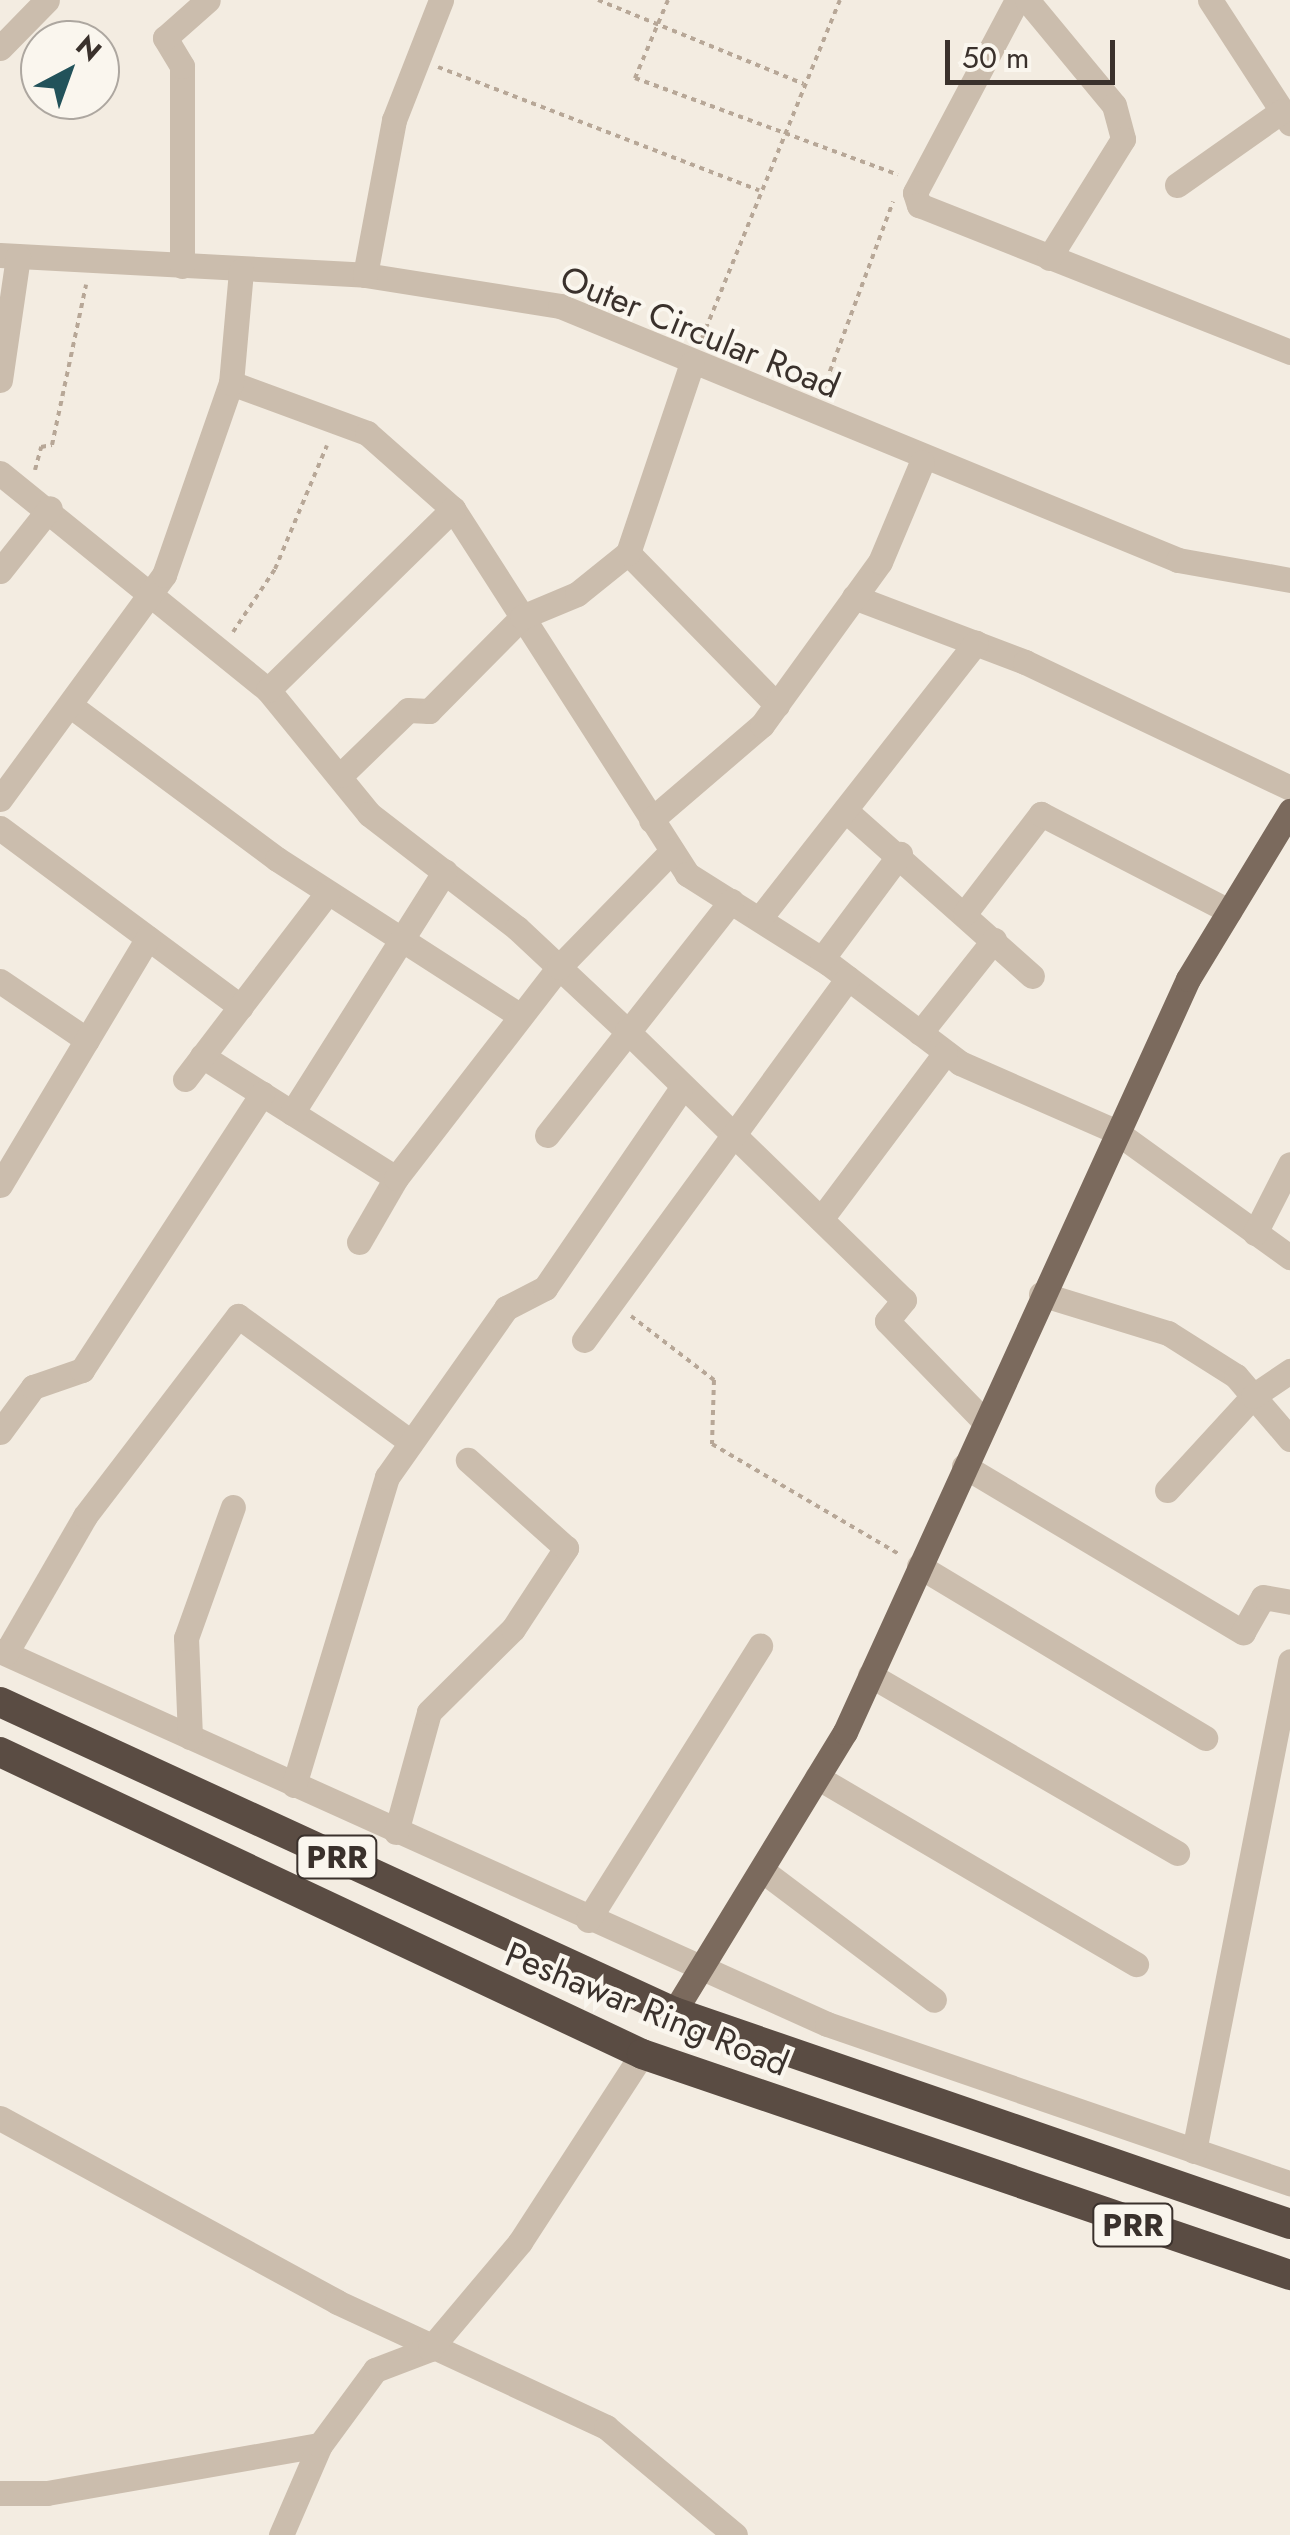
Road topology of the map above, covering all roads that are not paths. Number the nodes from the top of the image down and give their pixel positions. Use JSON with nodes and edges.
{"nodes":[{"id":1,"x":48,"y":0,"type":"edge"},
{"id":2,"x":208,"y":0,"type":"edge"},
{"id":3,"x":441,"y":0,"type":"edge"},
{"id":4,"x":1016,"y":0,"type":"edge"},
{"id":5,"x":1026,"y":0,"type":"edge"},
{"id":6,"x":1210,"y":0,"type":"edge"},
{"id":7,"x":0,"y":48,"type":"edge"},
{"id":8,"x":1286,"y":117,"type":"edge"},
{"id":9,"x":1177,"y":185,"type":"dead end"},
{"id":10,"x":9,"y":256,"type":"edge"},
{"id":11,"x":1049,"y":258,"type":"junction"},
{"id":12,"x":182,"y":266,"type":"junction"},
{"id":13,"x":241,"y":270,"type":"junction"},
{"id":14,"x":365,"y":275,"type":"junction"},
{"id":15,"x":1290,"y":352,"type":"edge"},
{"id":16,"x":692,"y":363,"type":"junction"},
{"id":17,"x":0,"y":380,"type":"edge"},
{"id":18,"x":231,"y":383,"type":"junction"},
{"id":19,"x":922,"y":462,"type":"junction"},
{"id":20,"x":0,"y":473,"type":"edge"},
{"id":21,"x":50,"y":508,"type":"junction"},
{"id":22,"x":453,"y":509,"type":"junction"},
{"id":23,"x":628,"y":552,"type":"junction"},
{"id":24,"x":0,"y":571,"type":"edge"},
{"id":25,"x":1290,"y":580,"type":"edge"},
{"id":26,"x":154,"y":594,"type":"junction"},
{"id":27,"x":854,"y":598,"type":"junction"},
{"id":28,"x":522,"y":616,"type":"junction"},
{"id":29,"x":976,"y":644,"type":"junction"},
{"id":30,"x":268,"y":690,"type":"junction"},
{"id":31,"x":776,"y":705,"type":"junction"},
{"id":32,"x":70,"y":706,"type":"junction"},
{"id":33,"x":341,"y":776,"type":"junction"},
{"id":34,"x":1290,"y":788,"type":"edge"},
{"id":35,"x":0,"y":799,"type":"edge"},
{"id":36,"x":845,"y":810,"type":"junction"},
{"id":37,"x":1289,"y":816,"type":"edge"},
{"id":38,"x":651,"y":820,"type":"junction"},
{"id":39,"x":0,"y":828,"type":"edge"},
{"id":40,"x":672,"y":851,"type":"junction"},
{"id":41,"x":900,"y":854,"type":"junction"},
{"id":42,"x":445,"y":871,"type":"junction"},
{"id":43,"x":328,"y":892,"type":"junction"},
{"id":44,"x":731,"y":900,"type":"junction"},
{"id":45,"x":1229,"y":911,"type":"junction"},
{"id":46,"x":965,"y":913,"type":"junction"},
{"id":47,"x":760,"y":918,"type":"junction"},
{"id":48,"x":148,"y":938,"type":"junction"},
{"id":49,"x":994,"y":940,"type":"junction"},
{"id":50,"x":403,"y":942,"type":"junction"},
{"id":51,"x":822,"y":959,"type":"junction"},
{"id":52,"x":559,"y":967,"type":"junction"},
{"id":53,"x":1032,"y":976,"type":"dead end"},
{"id":54,"x":848,"y":978,"type":"junction"},
{"id":55,"x":0,"y":981,"type":"edge"},
{"id":56,"x":241,"y":1007,"type":"junction"},
{"id":57,"x":521,"y":1016,"type":"junction"},
{"id":58,"x":626,"y":1031,"type":"junction"},
{"id":59,"x":920,"y":1033,"type":"junction"},
{"id":60,"x":87,"y":1040,"type":"junction"},
{"id":61,"x":945,"y":1052,"type":"junction"},
{"id":62,"x":202,"y":1056,"type":"junction"},
{"id":63,"x":185,"y":1079,"type":"dead end"},
{"id":64,"x":680,"y":1090,"type":"junction"},
{"id":65,"x":262,"y":1094,"type":"junction"},
{"id":66,"x":292,"y":1112,"type":"junction"},
{"id":67,"x":1115,"y":1131,"type":"junction"},
{"id":68,"x":727,"y":1134,"type":"junction"},
{"id":69,"x":547,"y":1136,"type":"dead end"},
{"id":70,"x":1290,"y":1164,"type":"edge"},
{"id":71,"x":396,"y":1178,"type":"junction"},
{"id":72,"x":0,"y":1185,"type":"edge"},
{"id":73,"x":821,"y":1219,"type":"junction"},
{"id":74,"x":1255,"y":1233,"type":"junction"},
{"id":75,"x":360,"y":1242,"type":"dead end"},
{"id":76,"x":1290,"y":1257,"type":"edge"},
{"id":77,"x":1040,"y":1294,"type":"junction"},
{"id":78,"x":584,"y":1340,"type":"dead end"},
{"id":79,"x":1290,"y":1372,"type":"edge"},
{"id":80,"x":1253,"y":1396,"type":"junction"},
{"id":81,"x":984,"y":1421,"type":"junction"},
{"id":82,"x":0,"y":1432,"type":"edge"},
{"id":83,"x":1290,"y":1440,"type":"edge"},
{"id":84,"x":411,"y":1442,"type":"junction"},
{"id":85,"x":468,"y":1460,"type":"dead end"},
{"id":86,"x":964,"y":1466,"type":"junction"},
{"id":87,"x":1166,"y":1490,"type":"dead end"},
{"id":88,"x":233,"y":1508,"type":"dead end"},
{"id":89,"x":919,"y":1566,"type":"junction"},
{"id":90,"x":1290,"y":1602,"type":"edge"},
{"id":91,"x":760,"y":1646,"type":"dead end"},
{"id":92,"x":3,"y":1652,"type":"edge"},
{"id":93,"x":1290,"y":1661,"type":"edge"},
{"id":94,"x":870,"y":1675,"type":"junction"},
{"id":95,"x":0,"y":1702,"type":"edge"},
{"id":96,"x":190,"y":1737,"type":"junction"},
{"id":97,"x":1205,"y":1738,"type":"dead end"},
{"id":98,"x":0,"y":1752,"type":"edge"},
{"id":99,"x":817,"y":1777,"type":"junction"},
{"id":100,"x":294,"y":1785,"type":"junction"},
{"id":101,"x":396,"y":1832,"type":"junction"},
{"id":102,"x":1177,"y":1853,"type":"dead end"},
{"id":103,"x":763,"y":1871,"type":"junction"},
{"id":104,"x":588,"y":1920,"type":"junction"},
{"id":105,"x":1136,"y":1964,"type":"dead end"},
{"id":106,"x":700,"y":1971,"type":"junction"},
{"id":107,"x":934,"y":2000,"type":"dead end"},
{"id":108,"x":674,"y":2012,"type":"junction"},
{"id":109,"x":642,"y":2054,"type":"junction"},
{"id":110,"x":0,"y":2118,"type":"edge"},
{"id":111,"x":1194,"y":2151,"type":"junction"},
{"id":112,"x":1290,"y":2183,"type":"edge"},
{"id":113,"x":1290,"y":2224,"type":"edge"},
{"id":114,"x":1290,"y":2276,"type":"edge"},
{"id":115,"x":430,"y":2348,"type":"junction"},
{"id":116,"x":320,"y":2445,"type":"junction"},
{"id":117,"x":0,"y":2493,"type":"edge"},
{"id":118,"x":281,"y":2535,"type":"edge"},
{"id":119,"x":736,"y":2535,"type":"edge"}],
"edges":[{"from":1,"to":7,"type":"street"},
{"from":2,"to":12,"type":"street"},
{"from":3,"to":14,"type":"street"},
{"from":4,"to":11,"type":"street"},
{"from":5,"to":11,"type":"street"},
{"from":6,"to":8,"type":"street"},
{"from":8,"to":9,"type":"street"},
{"from":10,"to":12,"type":"street","name":"Outer Circular Road"},
{"from":10,"to":17,"type":"street"},
{"from":11,"to":15,"type":"street"},
{"from":12,"to":13,"type":"street","name":"Outer Circular Road"},
{"from":13,"to":14,"type":"street","name":"Outer Circular Road"},
{"from":13,"to":18,"type":"street"},
{"from":14,"to":16,"type":"street","name":"Outer Circular Road"},
{"from":16,"to":19,"type":"street","name":"Outer Circular Road"},
{"from":16,"to":23,"type":"street"},
{"from":18,"to":22,"type":"street"},
{"from":18,"to":26,"type":"street"},
{"from":19,"to":25,"type":"street","name":"Outer Circular Road"},
{"from":19,"to":27,"type":"street"},
{"from":20,"to":21,"type":"street"},
{"from":21,"to":24,"type":"street"},
{"from":21,"to":26,"type":"street"},
{"from":22,"to":28,"type":"street"},
{"from":22,"to":30,"type":"street"},
{"from":23,"to":28,"type":"street"},
{"from":23,"to":31,"type":"street"},
{"from":26,"to":30,"type":"street"},
{"from":26,"to":32,"type":"street"},
{"from":27,"to":29,"type":"street"},
{"from":27,"to":31,"type":"street"},
{"from":28,"to":33,"type":"street"},
{"from":28,"to":38,"type":"street"},
{"from":29,"to":34,"type":"street"},
{"from":29,"to":36,"type":"street"},
{"from":30,"to":33,"type":"street"},
{"from":31,"to":38,"type":"street"},
{"from":32,"to":35,"type":"street"},
{"from":32,"to":43,"type":"street"},
{"from":33,"to":42,"type":"street"},
{"from":36,"to":41,"type":"street"},
{"from":36,"to":47,"type":"street"},
{"from":37,"to":45,"type":"main road"},
{"from":38,"to":40,"type":"street"},
{"from":39,"to":48,"type":"street"},
{"from":40,"to":44,"type":"street"},
{"from":40,"to":52,"type":"street"},
{"from":41,"to":46,"type":"street"},
{"from":41,"to":51,"type":"street"},
{"from":42,"to":50,"type":"street"},
{"from":42,"to":52,"type":"street"},
{"from":43,"to":50,"type":"street"},
{"from":43,"to":56,"type":"street"},
{"from":44,"to":47,"type":"street"},
{"from":44,"to":58,"type":"street"},
{"from":45,"to":46,"type":"street"},
{"from":45,"to":67,"type":"main road"},
{"from":46,"to":49,"type":"street"},
{"from":47,"to":51,"type":"street"},
{"from":48,"to":56,"type":"street"},
{"from":48,"to":60,"type":"street"},
{"from":49,"to":53,"type":"street"},
{"from":49,"to":59,"type":"street"},
{"from":50,"to":57,"type":"street"},
{"from":50,"to":66,"type":"street"},
{"from":51,"to":54,"type":"street"},
{"from":52,"to":57,"type":"street"},
{"from":52,"to":58,"type":"street"},
{"from":54,"to":59,"type":"street"},
{"from":54,"to":68,"type":"street"},
{"from":55,"to":60,"type":"street"},
{"from":56,"to":62,"type":"street"},
{"from":57,"to":71,"type":"street"},
{"from":58,"to":64,"type":"street"},
{"from":58,"to":69,"type":"street"},
{"from":59,"to":61,"type":"street"},
{"from":60,"to":72,"type":"street"},
{"from":61,"to":67,"type":"street"},
{"from":61,"to":73,"type":"street"},
{"from":62,"to":63,"type":"street"},
{"from":62,"to":65,"type":"street"},
{"from":64,"to":68,"type":"street"},
{"from":64,"to":84,"type":"street"},
{"from":65,"to":66,"type":"street"},
{"from":65,"to":82,"type":"street"},
{"from":66,"to":71,"type":"street"},
{"from":67,"to":74,"type":"street"},
{"from":67,"to":77,"type":"main road"},
{"from":68,"to":73,"type":"street"},
{"from":68,"to":78,"type":"street"},
{"from":70,"to":74,"type":"street"},
{"from":71,"to":75,"type":"street"},
{"from":73,"to":81,"type":"street"},
{"from":74,"to":76,"type":"street"},
{"from":77,"to":80,"type":"street"},
{"from":77,"to":81,"type":"main road"},
{"from":79,"to":80,"type":"street"},
{"from":80,"to":83,"type":"street"},
{"from":80,"to":87,"type":"street"},
{"from":81,"to":86,"type":"main road"},
{"from":84,"to":92,"type":"street"},
{"from":84,"to":100,"type":"street"},
{"from":85,"to":101,"type":"street"},
{"from":86,"to":89,"type":"main road"},
{"from":86,"to":90,"type":"street"},
{"from":88,"to":96,"type":"street"},
{"from":89,"to":94,"type":"main road"},
{"from":89,"to":97,"type":"street"},
{"from":91,"to":104,"type":"street"},
{"from":92,"to":96,"type":"street"},
{"from":93,"to":111,"type":"street"},
{"from":94,"to":99,"type":"main road"},
{"from":94,"to":102,"type":"street"},
{"from":95,"to":108,"type":"highway","name":"Peshawar Ring Road","number":"PRR"},
{"from":96,"to":100,"type":"street"},
{"from":98,"to":109,"type":"highway","name":"Peshawar Ring Road","number":"PRR"},
{"from":99,"to":103,"type":"main road"},
{"from":99,"to":105,"type":"street"},
{"from":100,"to":101,"type":"street"},
{"from":101,"to":104,"type":"street"},
{"from":103,"to":106,"type":"main road"},
{"from":103,"to":107,"type":"street"},
{"from":104,"to":106,"type":"street"},
{"from":106,"to":108,"type":"main road"},
{"from":106,"to":111,"type":"street"},
{"from":108,"to":113,"type":"highway","name":"Peshawar Ring Road","number":"PRR"},
{"from":109,"to":114,"type":"highway","name":"Peshawar Ring Road","number":"PRR"},
{"from":109,"to":115,"type":"street"},
{"from":110,"to":115,"type":"street"},
{"from":111,"to":112,"type":"street"},
{"from":115,"to":116,"type":"street"},
{"from":115,"to":119,"type":"street"},
{"from":116,"to":117,"type":"street"},
{"from":116,"to":118,"type":"street"}]}
